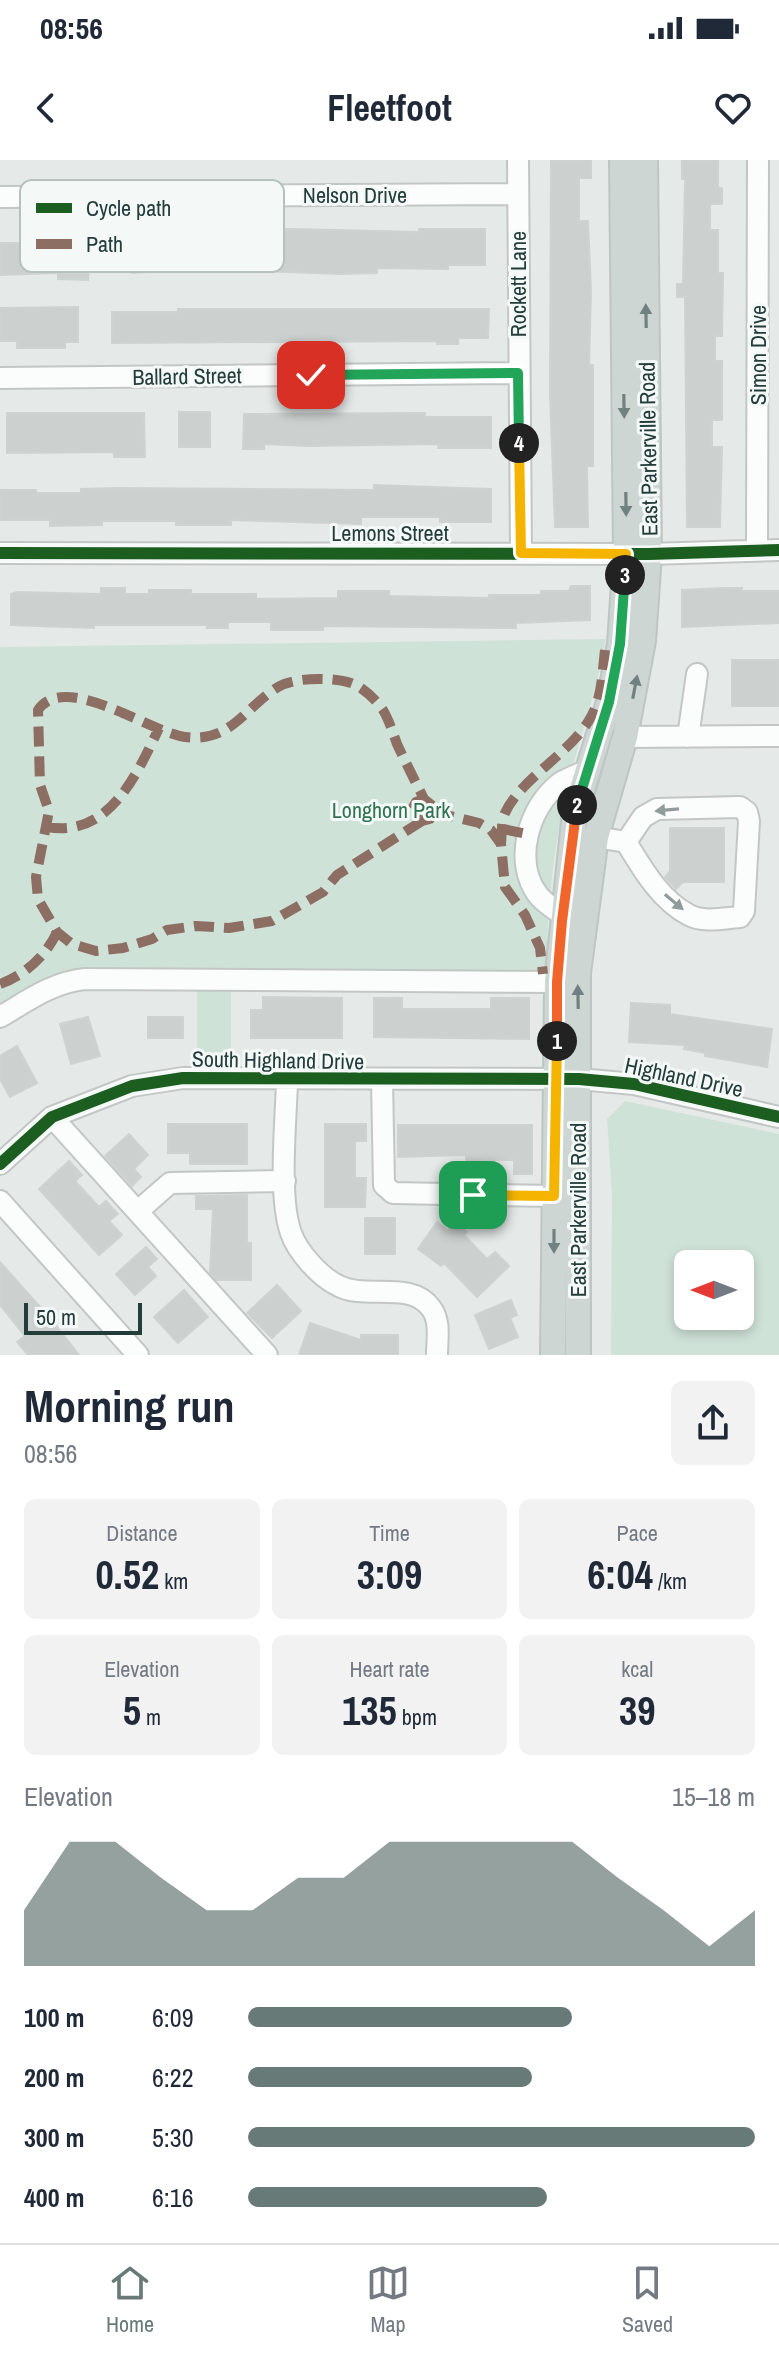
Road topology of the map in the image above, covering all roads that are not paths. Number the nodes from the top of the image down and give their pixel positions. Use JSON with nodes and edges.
{"nodes":[{"id":1,"x":518,"y":160,"type":"edge"},
{"id":2,"x":622,"y":160,"type":"edge"},
{"id":3,"x":645,"y":160,"type":"edge"},
{"id":4,"x":758,"y":160,"type":"edge"},
{"id":5,"x":518,"y":194,"type":"junction"},
{"id":6,"x":284,"y":195,"type":"edge"},
{"id":7,"x":0,"y":197,"type":"edge"},
{"id":8,"x":20,"y":197,"type":"edge"},
{"id":9,"x":518,"y":373,"type":"junction"},
{"id":10,"x":0,"y":378,"type":"edge"},
{"id":11,"x":757,"y":550,"type":"junction"},
{"id":12,"x":779,"y":550,"type":"edge"},
{"id":13,"x":0,"y":553,"type":"edge"},
{"id":14,"x":521,"y":553,"type":"junction"},
{"id":15,"x":638,"y":554,"type":"junction"},
{"id":16,"x":697,"y":674,"type":"dead end"},
{"id":17,"x":779,"y":736,"type":"edge"},
{"id":18,"x":625,"y":737,"type":"junction"},
{"id":19,"x":688,"y":737,"type":"junction"},
{"id":20,"x":588,"y":770,"type":"junction"},
{"id":21,"x":596,"y":837,"type":"junction"},
{"id":22,"x":626,"y":842,"type":"junction"},
{"id":23,"x":562,"y":915,"type":"junction"},
{"id":24,"x":557,"y":982,"type":"junction"},
{"id":25,"x":0,"y":1017,"type":"edge"},
{"id":26,"x":569,"y":1079,"type":"junction"},
{"id":27,"x":287,"y":1081,"type":"junction"},
{"id":28,"x":382,"y":1081,"type":"junction"},
{"id":29,"x":52,"y":1117,"type":"junction"},
{"id":30,"x":779,"y":1117,"type":"edge"},
{"id":31,"x":0,"y":1164,"type":"edge"},
{"id":32,"x":285,"y":1181,"type":"junction"},
{"id":33,"x":554,"y":1196,"type":"junction"},
{"id":34,"x":0,"y":1201,"type":"edge"},
{"id":35,"x":138,"y":1211,"type":"junction"},
{"id":36,"x":138,"y":1355,"type":"edge"},
{"id":37,"x":267,"y":1355,"type":"edge"},
{"id":38,"x":437,"y":1355,"type":"edge"},
{"id":39,"x":553,"y":1355,"type":"edge"},
{"id":40,"x":578,"y":1355,"type":"edge"}],
"edges":[{"from":1,"to":5,"type":"street","name":"Rockett Lane"},
{"from":2,"to":15,"type":"main road","name":"East Parkerville Road","one_way":true},
{"from":15,"to":3,"type":"main road","name":"East Parkerville Road","one_way":true},
{"from":4,"to":11,"type":"street","name":"Simon Drive"},
{"from":5,"to":6,"type":"street","name":"Nelson Drive"},
{"from":5,"to":9,"type":"street","name":"Rockett Lane"},
{"from":7,"to":8,"type":"street","name":"Nelson Drive"},
{"from":9,"to":10,"type":"street","name":"Ballard Street"},
{"from":9,"to":14,"type":"street","name":"Rockett Lane"},
{"from":11,"to":12,"type":"street","name":"Lemons Street"},
{"from":11,"to":15,"type":"street","name":"Lemons Street"},
{"from":13,"to":14,"type":"street","name":"Lemons Street"},
{"from":14,"to":15,"type":"street","name":"Lemons Street"},
{"from":18,"to":15,"type":"main road","name":"East Parkerville Road","one_way":true},
{"from":15,"to":20,"type":"main road","name":"East Parkerville Road"},
{"from":16,"to":19,"type":"street"},
{"from":17,"to":19,"type":"street"},
{"from":18,"to":19,"type":"street"},
{"from":18,"to":21,"type":"main road","name":"East Parkerville Road"},
{"from":20,"to":23,"type":"main road","name":"East Parkerville Road"},
{"from":20,"to":23,"type":"street"},
{"from":21,"to":22,"type":"street"},
{"from":26,"to":21,"type":"main road","name":"East Parkerville Road","one_way":true},
{"from":22,"to":22,"type":"street","one_way":true},
{"from":23,"to":24,"type":"main road","name":"East Parkerville Road"},
{"from":24,"to":25,"type":"street"},
{"from":24,"to":26,"type":"main road","name":"East Parkerville Road"},
{"from":26,"to":28,"type":"street","name":"South Highland Drive"},
{"from":26,"to":30,"type":"street","name":"Highland Drive"},
{"from":26,"to":33,"type":"main road","name":"East Parkerville Road"},
{"from":26,"to":40,"type":"main road","name":"East Parkerville Road"},
{"from":27,"to":28,"type":"street","name":"South Highland Drive"},
{"from":27,"to":29,"type":"street","name":"South Highland Drive"},
{"from":27,"to":32,"type":"street"},
{"from":28,"to":33,"type":"street"},
{"from":29,"to":31,"type":"street","name":"South Highland Drive"},
{"from":29,"to":35,"type":"street"},
{"from":32,"to":35,"type":"street"},
{"from":32,"to":38,"type":"street"},
{"from":33,"to":39,"type":"main road","name":"East Parkerville Road","one_way":true},
{"from":34,"to":36,"type":"street"},
{"from":35,"to":37,"type":"street"}]}
